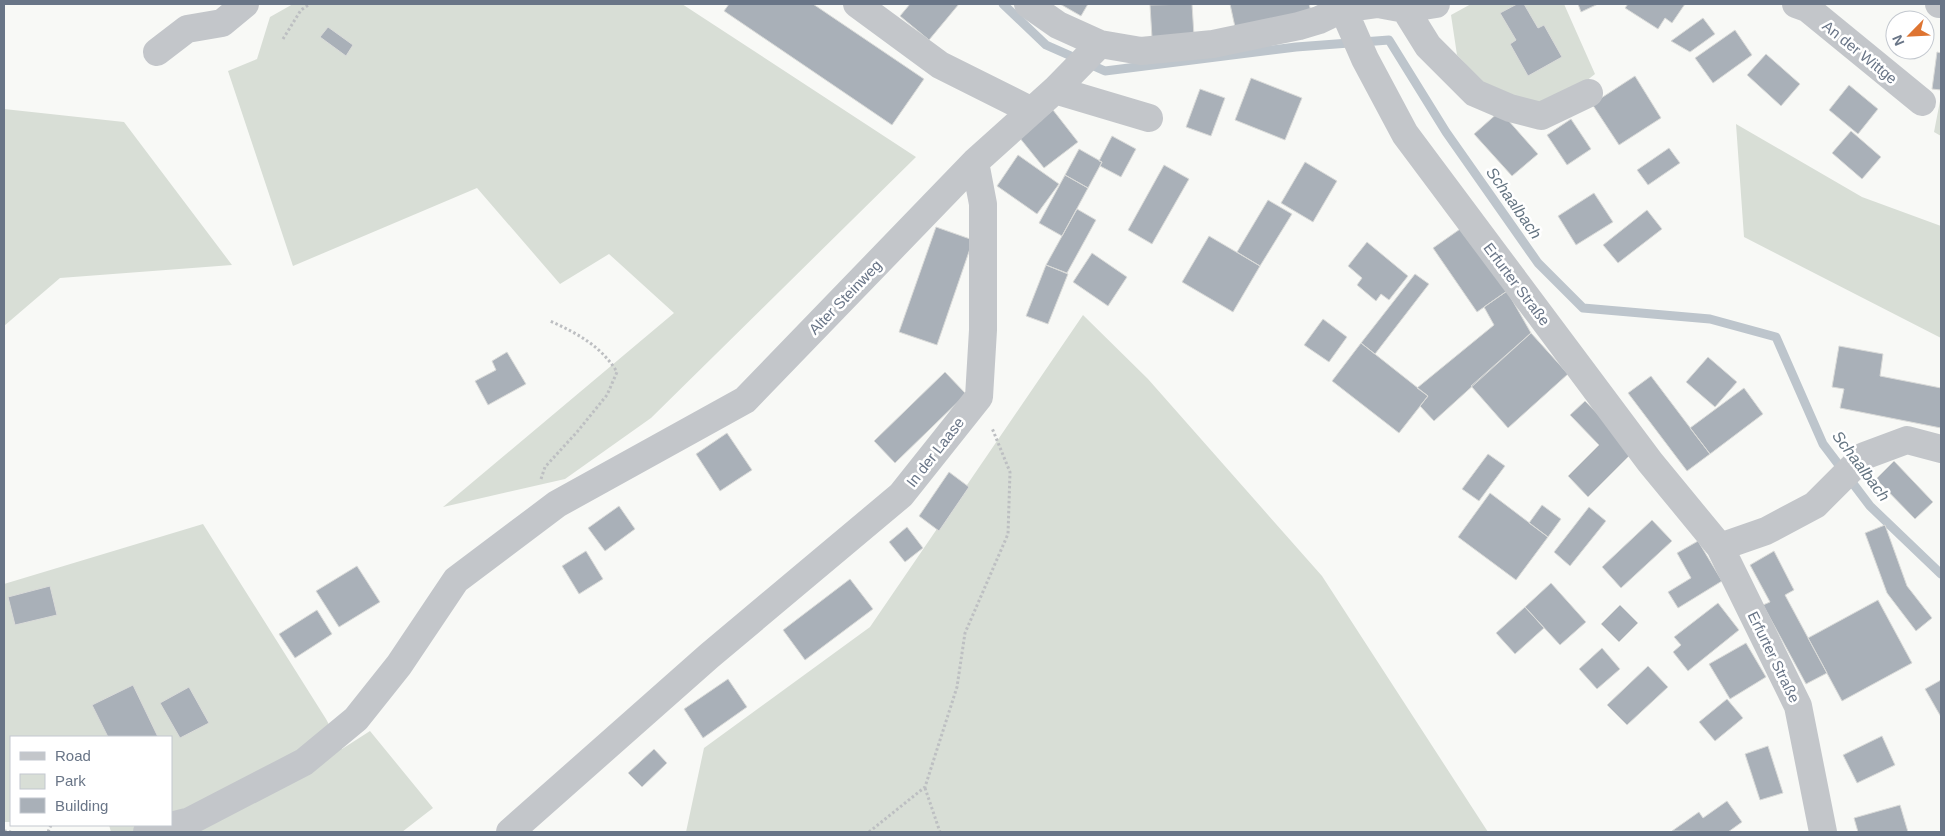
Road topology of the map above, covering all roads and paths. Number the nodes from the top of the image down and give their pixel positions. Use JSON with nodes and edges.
{"nodes":[{"id":1,"x":245,"y":4,"type":"edge"},
{"id":2,"x":310,"y":4,"type":"edge"},
{"id":3,"x":857,"y":4,"type":"edge"},
{"id":4,"x":1029,"y":4,"type":"edge"},
{"id":5,"x":1436,"y":4,"type":"edge"},
{"id":6,"x":1796,"y":4,"type":"edge"},
{"id":7,"x":1404,"y":10,"type":"junction"},
{"id":8,"x":1345,"y":15,"type":"edge"},
{"id":9,"x":283,"y":39,"type":"dead end"},
{"id":10,"x":1095,"y":49,"type":"junction"},
{"id":11,"x":157,"y":52,"type":"dead end"},
{"id":12,"x":1060,"y":85,"type":"junction"},
{"id":13,"x":1588,"y":92,"type":"dead end"},
{"id":14,"x":1922,"y":102,"type":"dead end"},
{"id":15,"x":1032,"y":111,"type":"junction"},
{"id":16,"x":1149,"y":118,"type":"dead end"},
{"id":17,"x":975,"y":162,"type":"junction"},
{"id":18,"x":550,"y":321,"type":"dead end"},
{"id":19,"x":979,"y":397,"type":"junction"},
{"id":20,"x":1941,"y":449,"type":"edge"},
{"id":21,"x":539,"y":484,"type":"dead end"},
{"id":22,"x":1720,"y":547,"type":"junction"},
{"id":23,"x":925,"y":787,"type":"junction"},
{"id":24,"x":172,"y":825,"type":"edge"},
{"id":25,"x":168,"y":826,"type":"edge"},
{"id":26,"x":4,"y":831,"type":"edge"},
{"id":27,"x":11,"y":832,"type":"edge"},
{"id":28,"x":147,"y":832,"type":"edge"},
{"id":29,"x":510,"y":832,"type":"edge"},
{"id":30,"x":869,"y":832,"type":"edge"},
{"id":31,"x":940,"y":832,"type":"edge"},
{"id":32,"x":1823,"y":832,"type":"edge"}],
"edges":[{"from":1,"to":11,"type":"street"},
{"from":2,"to":9,"type":"path"},
{"from":3,"to":15,"type":"street"},
{"from":4,"to":10,"type":"street"},
{"from":5,"to":7,"type":"street"},
{"from":6,"to":14,"type":"street","name":"An der Wittge"},
{"from":7,"to":8,"type":"street"},
{"from":7,"to":13,"type":"street"},
{"from":8,"to":10,"type":"street"},
{"from":8,"to":22,"type":"street","name":"Erfurter Straße"},
{"from":10,"to":12,"type":"street","name":"Alter Steinweg"},
{"from":12,"to":15,"type":"street","name":"Alter Steinweg"},
{"from":12,"to":16,"type":"street"},
{"from":15,"to":17,"type":"street","name":"Alter Steinweg"},
{"from":17,"to":19,"type":"street"},
{"from":17,"to":24,"type":"street","name":"Alter Steinweg"},
{"from":18,"to":21,"type":"path"},
{"from":19,"to":23,"type":"path"},
{"from":19,"to":29,"type":"street","name":"In der Laase"},
{"from":20,"to":22,"type":"street"},
{"from":22,"to":32,"type":"street","name":"Erfurter Straße"},
{"from":23,"to":30,"type":"path"},
{"from":23,"to":31,"type":"path"},
{"from":25,"to":28,"type":"street","name":"Alter Steinweg"},
{"from":26,"to":27,"type":"path"}]}
